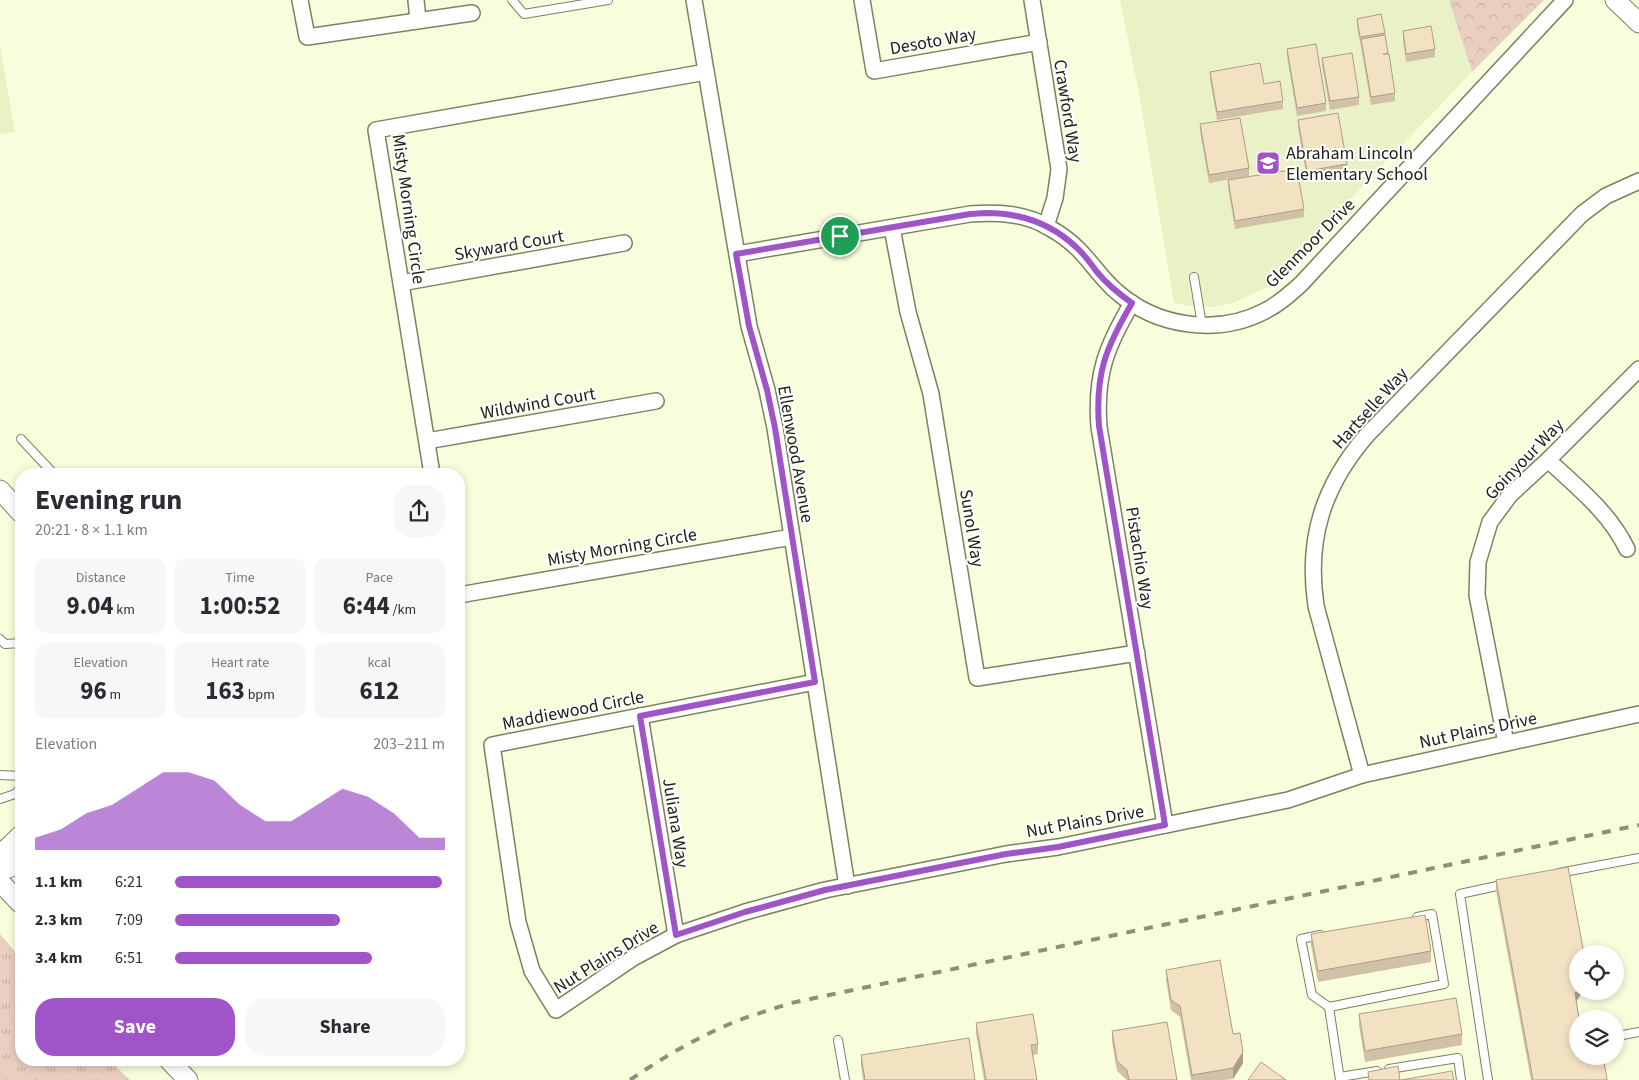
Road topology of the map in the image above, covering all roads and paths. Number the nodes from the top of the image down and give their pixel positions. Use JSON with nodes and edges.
{"nodes":[{"id":1,"x":300,"y":0,"type":"edge"},
{"id":2,"x":416,"y":0,"type":"edge"},
{"id":3,"x":512,"y":0,"type":"edge"},
{"id":4,"x":608,"y":0,"type":"edge"},
{"id":5,"x":694,"y":0,"type":"edge"},
{"id":6,"x":862,"y":0,"type":"edge"},
{"id":7,"x":1032,"y":0,"type":"edge"},
{"id":8,"x":1565,"y":0,"type":"edge"},
{"id":9,"x":1615,"y":0,"type":"edge"},
{"id":10,"x":594,"y":1,"type":"edge"},
{"id":11,"x":472,"y":13,"type":"dead end"},
{"id":12,"x":418,"y":20,"type":"junction"},
{"id":13,"x":1639,"y":23,"type":"edge"},
{"id":14,"x":1039,"y":42,"type":"junction"},
{"id":15,"x":706,"y":72,"type":"junction"},
{"id":16,"x":1639,"y":181,"type":"edge"},
{"id":17,"x":1046,"y":226,"type":"junction"},
{"id":18,"x":892,"y":228,"type":"junction"},
{"id":19,"x":624,"y":243,"type":"dead end"},
{"id":20,"x":736,"y":254,"type":"junction"},
{"id":21,"x":1194,"y":276,"type":"dead end"},
{"id":22,"x":401,"y":283,"type":"junction"},
{"id":23,"x":1132,"y":303,"type":"junction"},
{"id":24,"x":1202,"y":325,"type":"junction"},
{"id":25,"x":1639,"y":369,"type":"edge"},
{"id":26,"x":656,"y":401,"type":"dead end"},
{"id":27,"x":20,"y":439,"type":"dead end"},
{"id":28,"x":426,"y":441,"type":"junction"},
{"id":29,"x":1548,"y":460,"type":"junction"},
{"id":30,"x":48,"y":468,"type":"edge"},
{"id":31,"x":431,"y":468,"type":"edge"},
{"id":32,"x":0,"y":490,"type":"edge"},
{"id":33,"x":15,"y":506,"type":"edge"},
{"id":34,"x":792,"y":537,"type":"junction"},
{"id":35,"x":1627,"y":549,"type":"dead end"},
{"id":36,"x":465,"y":594,"type":"edge"},
{"id":37,"x":0,"y":638,"type":"edge"},
{"id":38,"x":15,"y":643,"type":"edge"},
{"id":39,"x":1136,"y":653,"type":"junction"},
{"id":40,"x":815,"y":682,"type":"junction"},
{"id":41,"x":1639,"y":714,"type":"edge"},
{"id":42,"x":640,"y":716,"type":"junction"},
{"id":43,"x":1506,"y":743,"type":"junction"},
{"id":44,"x":0,"y":775,"type":"edge"},
{"id":45,"x":1362,"y":775,"type":"junction"},
{"id":46,"x":15,"y":776,"type":"edge"},
{"id":47,"x":15,"y":794,"type":"edge"},
{"id":48,"x":0,"y":799,"type":"edge"},
{"id":49,"x":1165,"y":825,"type":"junction"},
{"id":50,"x":15,"y":841,"type":"edge"},
{"id":51,"x":0,"y":855,"type":"edge"},
{"id":52,"x":1639,"y":858,"type":"edge"},
{"id":53,"x":15,"y":865,"type":"edge"},
{"id":54,"x":0,"y":871,"type":"edge"},
{"id":55,"x":1554,"y":874,"type":"edge"},
{"id":56,"x":0,"y":882,"type":"edge"},
{"id":57,"x":1516,"y":882,"type":"edge"},
{"id":58,"x":847,"y":886,"type":"junction"},
{"id":59,"x":15,"y":898,"type":"edge"},
{"id":60,"x":1404,"y":920,"type":"edge"},
{"id":61,"x":1330,"y":934,"type":"edge"},
{"id":62,"x":676,"y":935,"type":"junction"},
{"id":63,"x":1329,"y":1007,"type":"junction"},
{"id":64,"x":556,"y":1010,"type":"joint"},
{"id":65,"x":1639,"y":1032,"type":"edge"},
{"id":66,"x":1624,"y":1035,"type":"edge"},
{"id":67,"x":838,"y":1040,"type":"dead end"},
{"id":68,"x":175,"y":1066,"type":"edge"},
{"id":69,"x":1340,"y":1079,"type":"edge"},
{"id":70,"x":188,"y":1080,"type":"edge"},
{"id":71,"x":845,"y":1080,"type":"edge"},
{"id":72,"x":1461,"y":1080,"type":"edge"},
{"id":73,"x":1488,"y":1080,"type":"edge"}],
"edges":[{"from":1,"to":12,"type":"street"},
{"from":2,"to":12,"type":"street"},
{"from":3,"to":10,"type":"lane"},
{"from":4,"to":10,"type":"lane"},
{"from":5,"to":15,"type":"street","name":"Ellenwood Avenue"},
{"from":6,"to":14,"type":"street","name":"Desoto Way"},
{"from":7,"to":14,"type":"street","name":"Crawford Way"},
{"from":8,"to":24,"type":"street","name":"Glenmoor Drive"},
{"from":9,"to":13,"type":"street"},
{"from":11,"to":12,"type":"street"},
{"from":14,"to":17,"type":"street","name":"Crawford Way"},
{"from":15,"to":20,"type":"street","name":"Ellenwood Avenue"},
{"from":15,"to":22,"type":"street","name":"Misty Morning Circle"},
{"from":16,"to":45,"type":"street","name":"Hartselle Way"},
{"from":17,"to":18,"type":"street","name":"Glenmoor Drive"},
{"from":17,"to":23,"type":"street","name":"Glenmoor Drive"},
{"from":18,"to":20,"type":"street","name":"Glenmoor Drive"},
{"from":18,"to":39,"type":"street","name":"Sunol Way"},
{"from":19,"to":22,"type":"street","name":"Skyward Court"},
{"from":20,"to":34,"type":"street","name":"Ellenwood Avenue"},
{"from":21,"to":24,"type":"lane"},
{"from":22,"to":28,"type":"street","name":"Misty Morning Circle"},
{"from":23,"to":24,"type":"street","name":"Glenmoor Drive"},
{"from":23,"to":39,"type":"street","name":"Pistachio Way"},
{"from":25,"to":29,"type":"street","name":"Goinyour Way"},
{"from":26,"to":28,"type":"street","name":"Wildwind Court"},
{"from":27,"to":30,"type":"lane"},
{"from":28,"to":31,"type":"street","name":"Misty Morning Circle"},
{"from":29,"to":35,"type":"street"},
{"from":29,"to":43,"type":"street","name":"Goinyour Way"},
{"from":32,"to":33,"type":"street"},
{"from":34,"to":36,"type":"street","name":"Misty Morning Circle"},
{"from":34,"to":40,"type":"street","name":"Ellenwood Avenue"},
{"from":37,"to":38,"type":"lane"},
{"from":39,"to":49,"type":"street","name":"Pistachio Way"},
{"from":40,"to":42,"type":"street","name":"Maddiewood Circle"},
{"from":40,"to":58,"type":"street","name":"Ellenwood Avenue"},
{"from":41,"to":43,"type":"street","name":"Nut Plains Drive"},
{"from":42,"to":62,"type":"street","name":"Juliana Way"},
{"from":42,"to":64,"type":"street","name":"Maddiewood Circle"},
{"from":43,"to":45,"type":"street","name":"Nut Plains Drive"},
{"from":44,"to":46,"type":"lane"},
{"from":45,"to":49,"type":"street","name":"Nut Plains Drive"},
{"from":47,"to":48,"type":"lane"},
{"from":49,"to":58,"type":"street","name":"Nut Plains Drive"},
{"from":50,"to":51,"type":"street"},
{"from":52,"to":55,"type":"lane"},
{"from":53,"to":54,"type":"street"},
{"from":56,"to":59,"type":"street"},
{"from":57,"to":73,"type":"lane"},
{"from":58,"to":62,"type":"street","name":"Nut Plains Drive"},
{"from":60,"to":63,"type":"lane"},
{"from":61,"to":63,"type":"lane"},
{"from":62,"to":64,"type":"street","name":"Nut Plains Drive"},
{"from":63,"to":69,"type":"lane"},
{"from":65,"to":66,"type":"lane"},
{"from":67,"to":71,"type":"lane"},
{"from":68,"to":70,"type":"street"},
{"from":69,"to":72,"type":"lane"}]}
